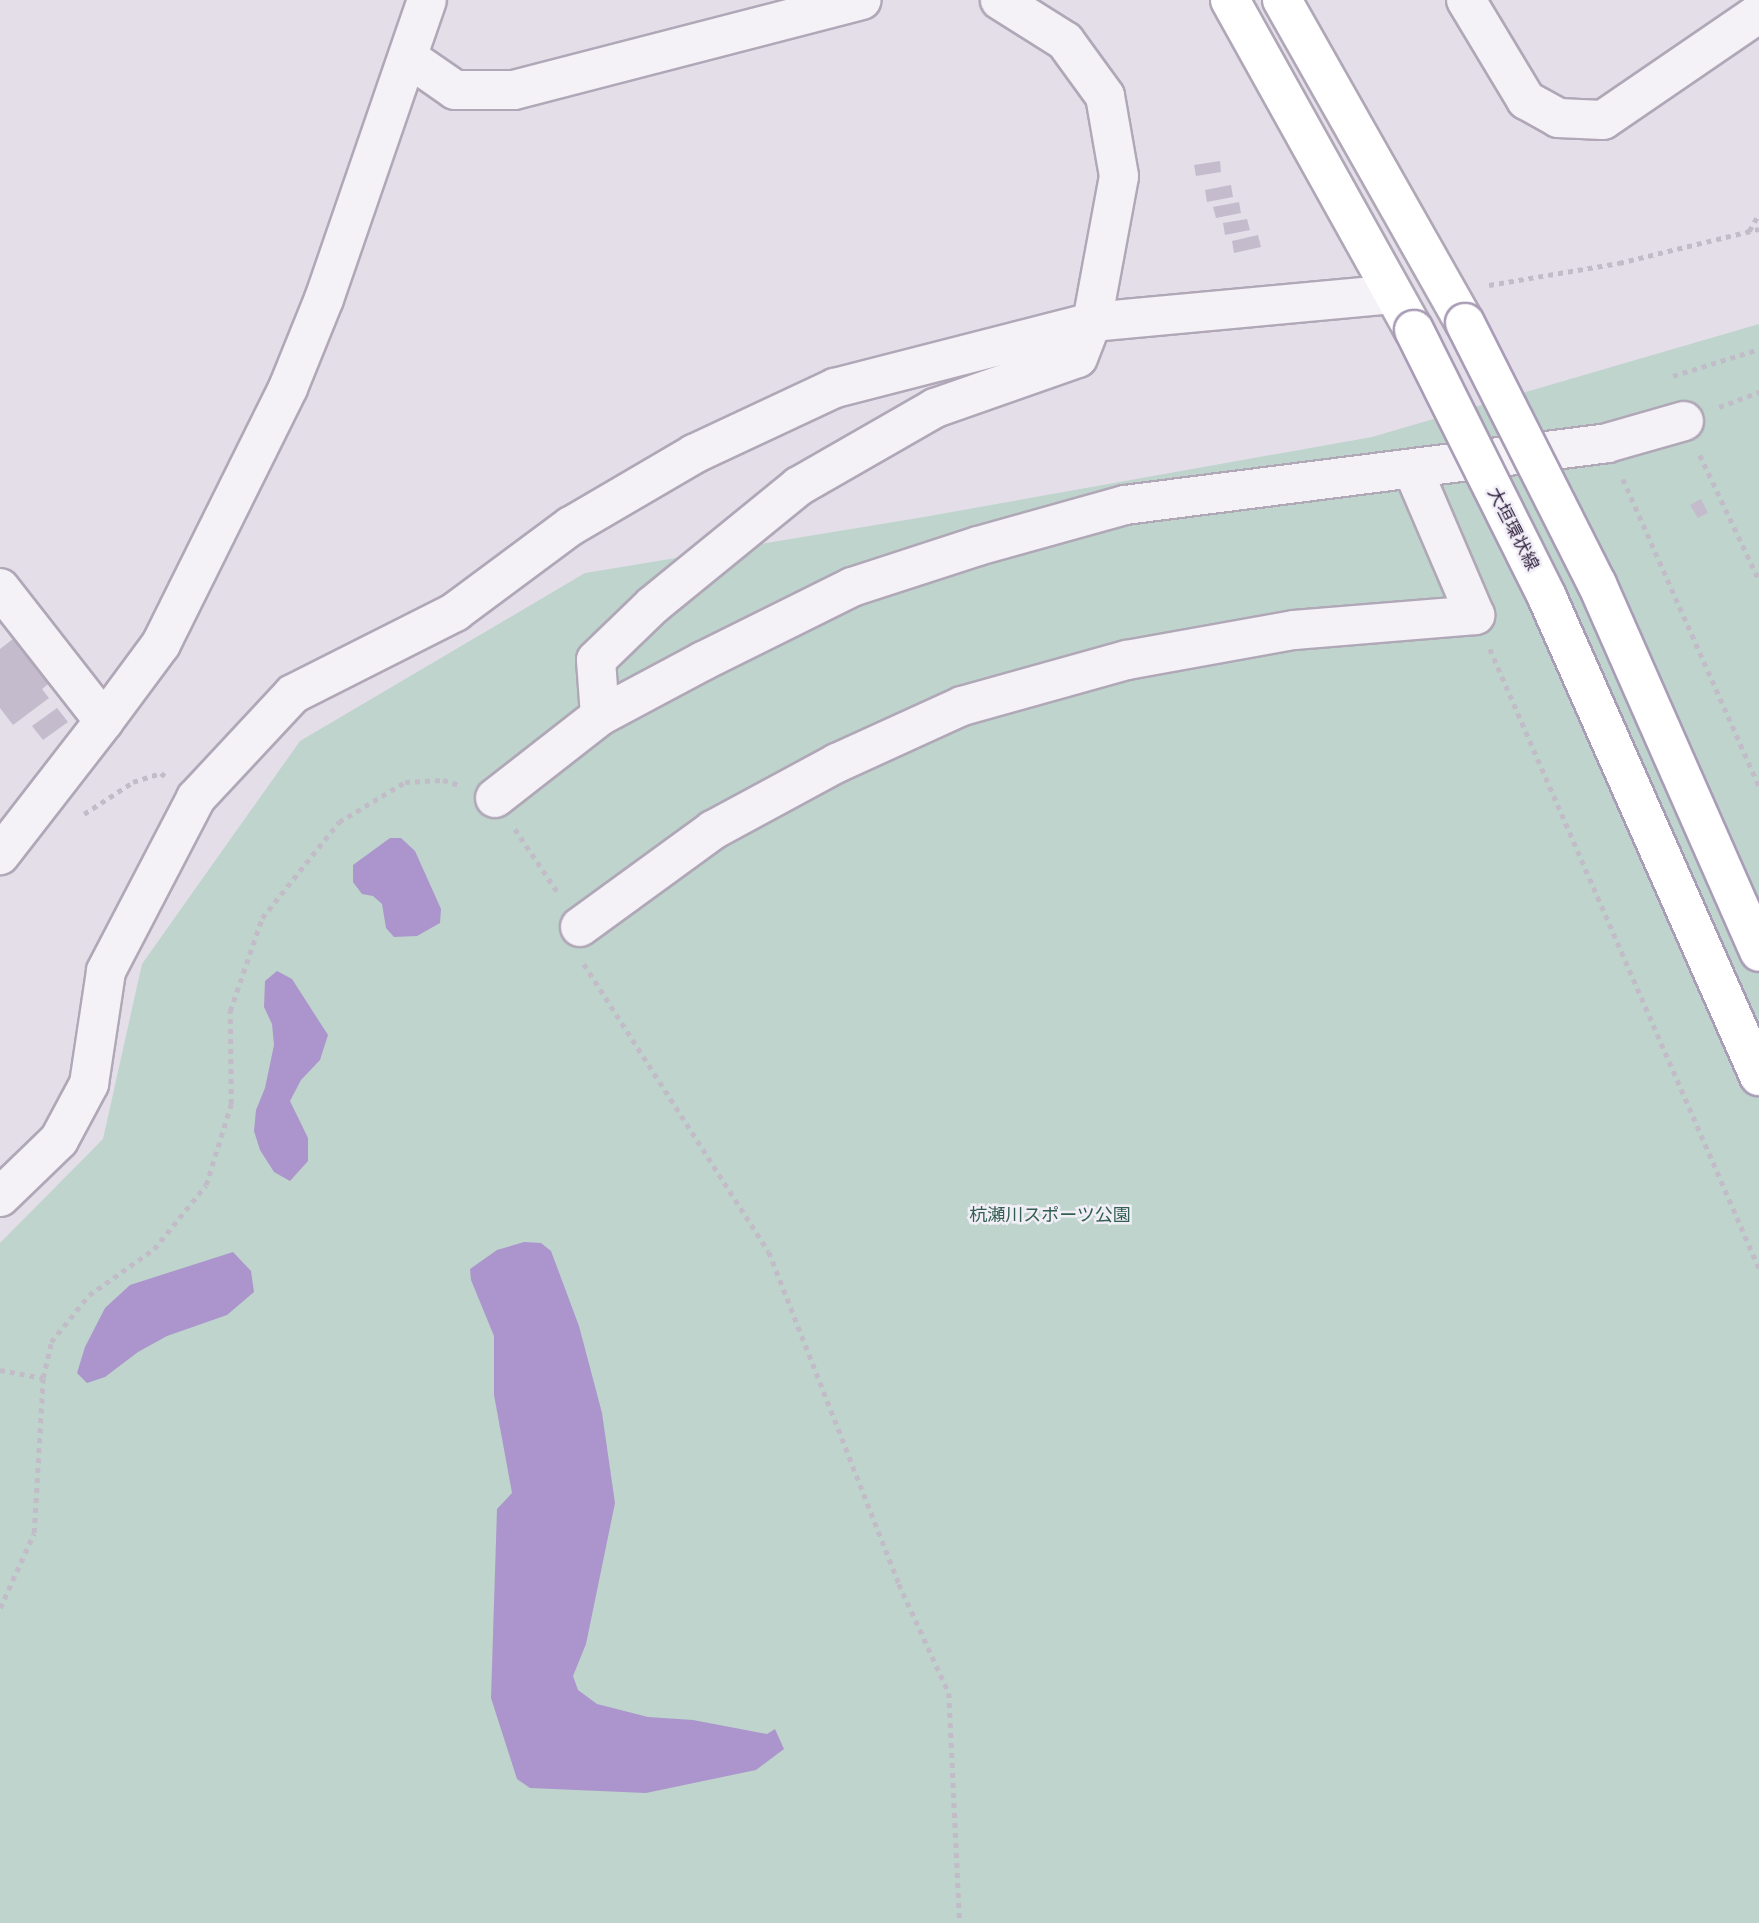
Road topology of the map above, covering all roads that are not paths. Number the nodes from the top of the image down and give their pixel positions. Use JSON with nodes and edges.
{"nodes":[{"id":1,"x":427,"y":0,"type":"edge"},
{"id":2,"x":862,"y":0,"type":"edge"},
{"id":3,"x":1000,"y":0,"type":"edge"},
{"id":4,"x":1230,"y":0,"type":"edge"},
{"id":5,"x":1282,"y":0,"type":"edge"},
{"id":6,"x":1466,"y":0,"type":"edge"},
{"id":7,"x":1759,"y":13,"type":"edge"},
{"id":8,"x":409,"y":58,"type":"junction"},
{"id":9,"x":1393,"y":294,"type":"junction"},
{"id":10,"x":1092,"y":322,"type":"junction"},
{"id":11,"x":1684,"y":421,"type":"road end"},
{"id":12,"x":1413,"y":470,"type":"junction"},
{"id":13,"x":0,"y":588,"type":"edge"},
{"id":14,"x":600,"y":716,"type":"junction"},
{"id":15,"x":104,"y":721,"type":"junction"},
{"id":16,"x":495,"y":798,"type":"road end"},
{"id":17,"x":0,"y":855,"type":"edge"},
{"id":18,"x":580,"y":927,"type":"road end"},
{"id":19,"x":1759,"y":952,"type":"edge"},
{"id":20,"x":1759,"y":1076,"type":"edge"},
{"id":21,"x":0,"y":1197,"type":"edge"}],
"edges":[{"from":1,"to":8,"type":"street"},
{"from":2,"to":8,"type":"street"},
{"from":3,"to":10,"type":"street"},
{"from":4,"to":9,"type":"main road","name":"大垣環状線"},
{"from":5,"to":19,"type":"main road","bridge":true},
{"from":6,"to":7,"type":"street"},
{"from":8,"to":15,"type":"street"},
{"from":9,"to":10,"type":"street"},
{"from":9,"to":20,"type":"main road","name":"大垣環状線","bridge":true},
{"from":10,"to":14,"type":"street"},
{"from":10,"to":21,"type":"street"},
{"from":11,"to":12,"type":"street"},
{"from":12,"to":14,"type":"street"},
{"from":12,"to":18,"type":"street"},
{"from":13,"to":15,"type":"street"},
{"from":14,"to":16,"type":"street"},
{"from":15,"to":17,"type":"street"}]}
